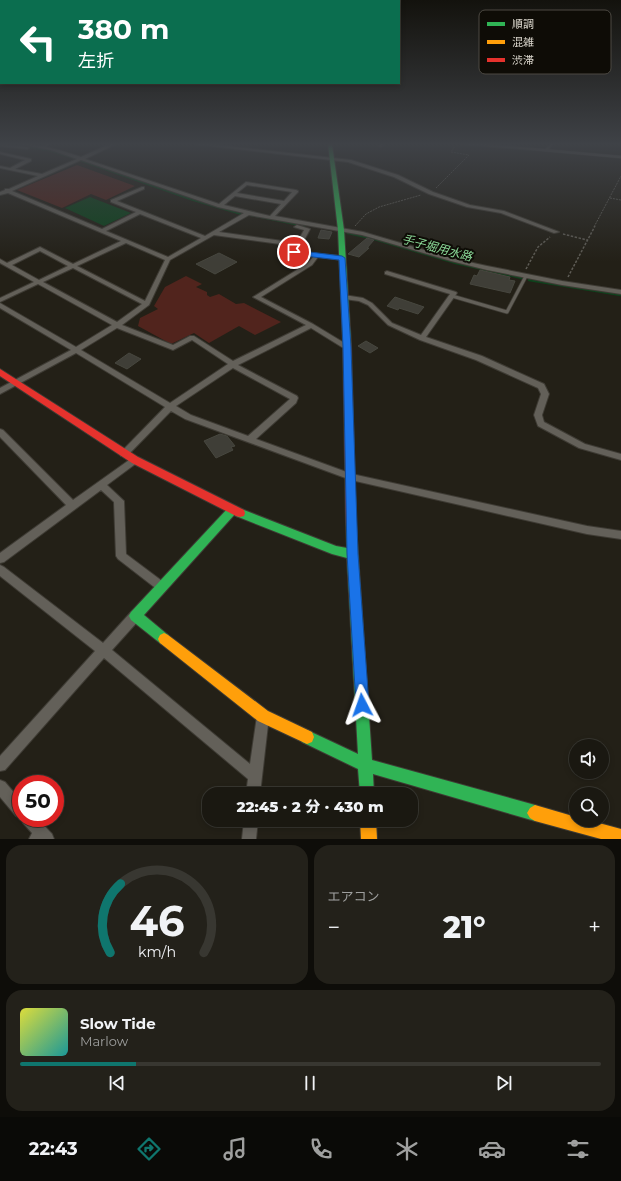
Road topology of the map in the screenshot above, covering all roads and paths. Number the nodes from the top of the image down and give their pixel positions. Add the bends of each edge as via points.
1 (27, 183) edge
2 (138, 183) edge
3 (153, 183) edge
4 (246, 183) edge
5 (247, 183) edge
6 (336, 183) edge
7 (411, 183) edge
8 (617, 183) edge
9 (0, 188) edge
10 (142, 188) dead end
11 (8, 191) junction
12 (0, 194) edge
13 (233, 194) junction
14 (610, 198) junction
15 (621, 200) edge
16 (285, 203) junction
17 (220, 206) junction
18 (140, 212) junction
19 (245, 215) junction
20 (272, 217) junction
21 (341, 230) junction
22 (102, 231) junction
23 (556, 232) junction
24 (213, 233) junction
25 (206, 238) junction
26 (588, 240) junction
27 (126, 241) junction
28 (298, 245) junction
29 (316, 256) junction
30 (342, 258) junction
31 (168, 259) junction
32 (3, 263) edge
33 (74, 266) junction
34 (387, 273) dead end
35 (524, 276) junction
36 (37, 283) junction
37 (566, 284) junction
38 (621, 292) edge
39 (452, 296) junction
40 (344, 297) junction
41 (0, 300) edge
42 (147, 304) junction
43 (0, 305) edge
44 (117, 325) junction
45 (311, 325) junction
46 (422, 338) junction
47 (347, 347) junction
48 (76, 350) junction
49 (233, 364) junction
50 (0, 372) edge
51 (15, 383) junction
52 (0, 391) edge
53 (171, 406) junction
54 (0, 432) edge
55 (250, 439) junction
56 (124, 454) junction
57 (621, 457) edge
58 (135, 460) junction
59 (351, 477) junction
60 (102, 485) junction
61 (73, 506) junction
62 (233, 510) junction
63 (621, 535) edge
64 (352, 554) junction
65 (0, 559) edge
66 (0, 570) edge
67 (162, 587) junction
68 (136, 616) junction
69 (104, 651) junction
70 (263, 716) junction
71 (0, 765) edge
72 (366, 765) junction
73 (254, 775) junction
74 (253, 787) edge
75 (367, 787) edge
76 (0, 788) edge
77 (12, 801) edge
78 (34, 827) edge
79 (251, 827) edge
80 (368, 827) edge
81 (41, 837) edge
82 (621, 837) edge
83 (250, 839) edge
84 (369, 839) edge

1 - 11 street
2 - 19 street via 184,200
3 - 17 street
4 - 13 street
5 - 16 street via 296,191
6 - 21 main road
7 - 23 street via 469,206 502,212
8 - 14 path
9 - 11 street
10 - 18 street via 113,202
11 - 12 street
11 - 22 street
13 - 16 street
13 - 17 street
14 - 15 path
14 - 26 path
16 - 20 street
17 - 19 street
18 - 22 street
18 - 25 street
19 - 20 street
19 - 24 street
19 - 28 street via 305,228
20 - 21 street
21 - 30 main road
21 - 35 street
22 - 27 street
23 - 26 path
23 - 35 path via 538,247
24 - 25 street
24 - 28 street
25 - 31 street
26 - 37 path
27 - 31 street
27 - 33 street
28 - 29 street via 294,252
29 - 30 street
29 - 45 street via 314,262 256,296
30 - 40 main road
31 - 42 street
32 - 33 street via 40,249
32 - 36 street
33 - 36 street
33 - 42 street
34 - 39 street via 454,293
35 - 37 street
35 - 39 lane via 507,312
36 - 41 street
36 - 44 street
37 - 38 street
39 - 46 street
40 - 46 street via 361,299 370,304 390,324
40 - 47 main road
42 - 44 street
43 - 48 street
44 - 48 street
44 - 49 street via 173,348 192,338
45 - 47 street
45 - 49 street
46 - 57 street via 479,358 541,386 545,394 538,415 541,424 582,446
47 - 59 main road
48 - 51 street
48 - 53 street
49 - 53 street
49 - 55 street via 294,398
50 - 51 main road
51 - 52 street
51 - 56 main road
53 - 55 street via 188,417
53 - 56 street
54 - 61 street
55 - 59 street
56 - 58 main road
58 - 60 street
58 - 62 main road
59 - 63 street via 587,530
59 - 64 main road
60 - 61 street
60 - 67 street via 119,501 121,556
61 - 65 street
62 - 64 main road via 336,551
62 - 67 main road
64 - 72 main road
66 - 69 street
67 - 68 main road
68 - 69 street
68 - 70 main road
69 - 71 street
69 - 73 street
70 - 72 main road
70 - 73 street
72 - 75 main road
72 - 82 main road
73 - 74 street
76 - 77 street
78 - 81 street
79 - 83 street
80 - 84 main road

